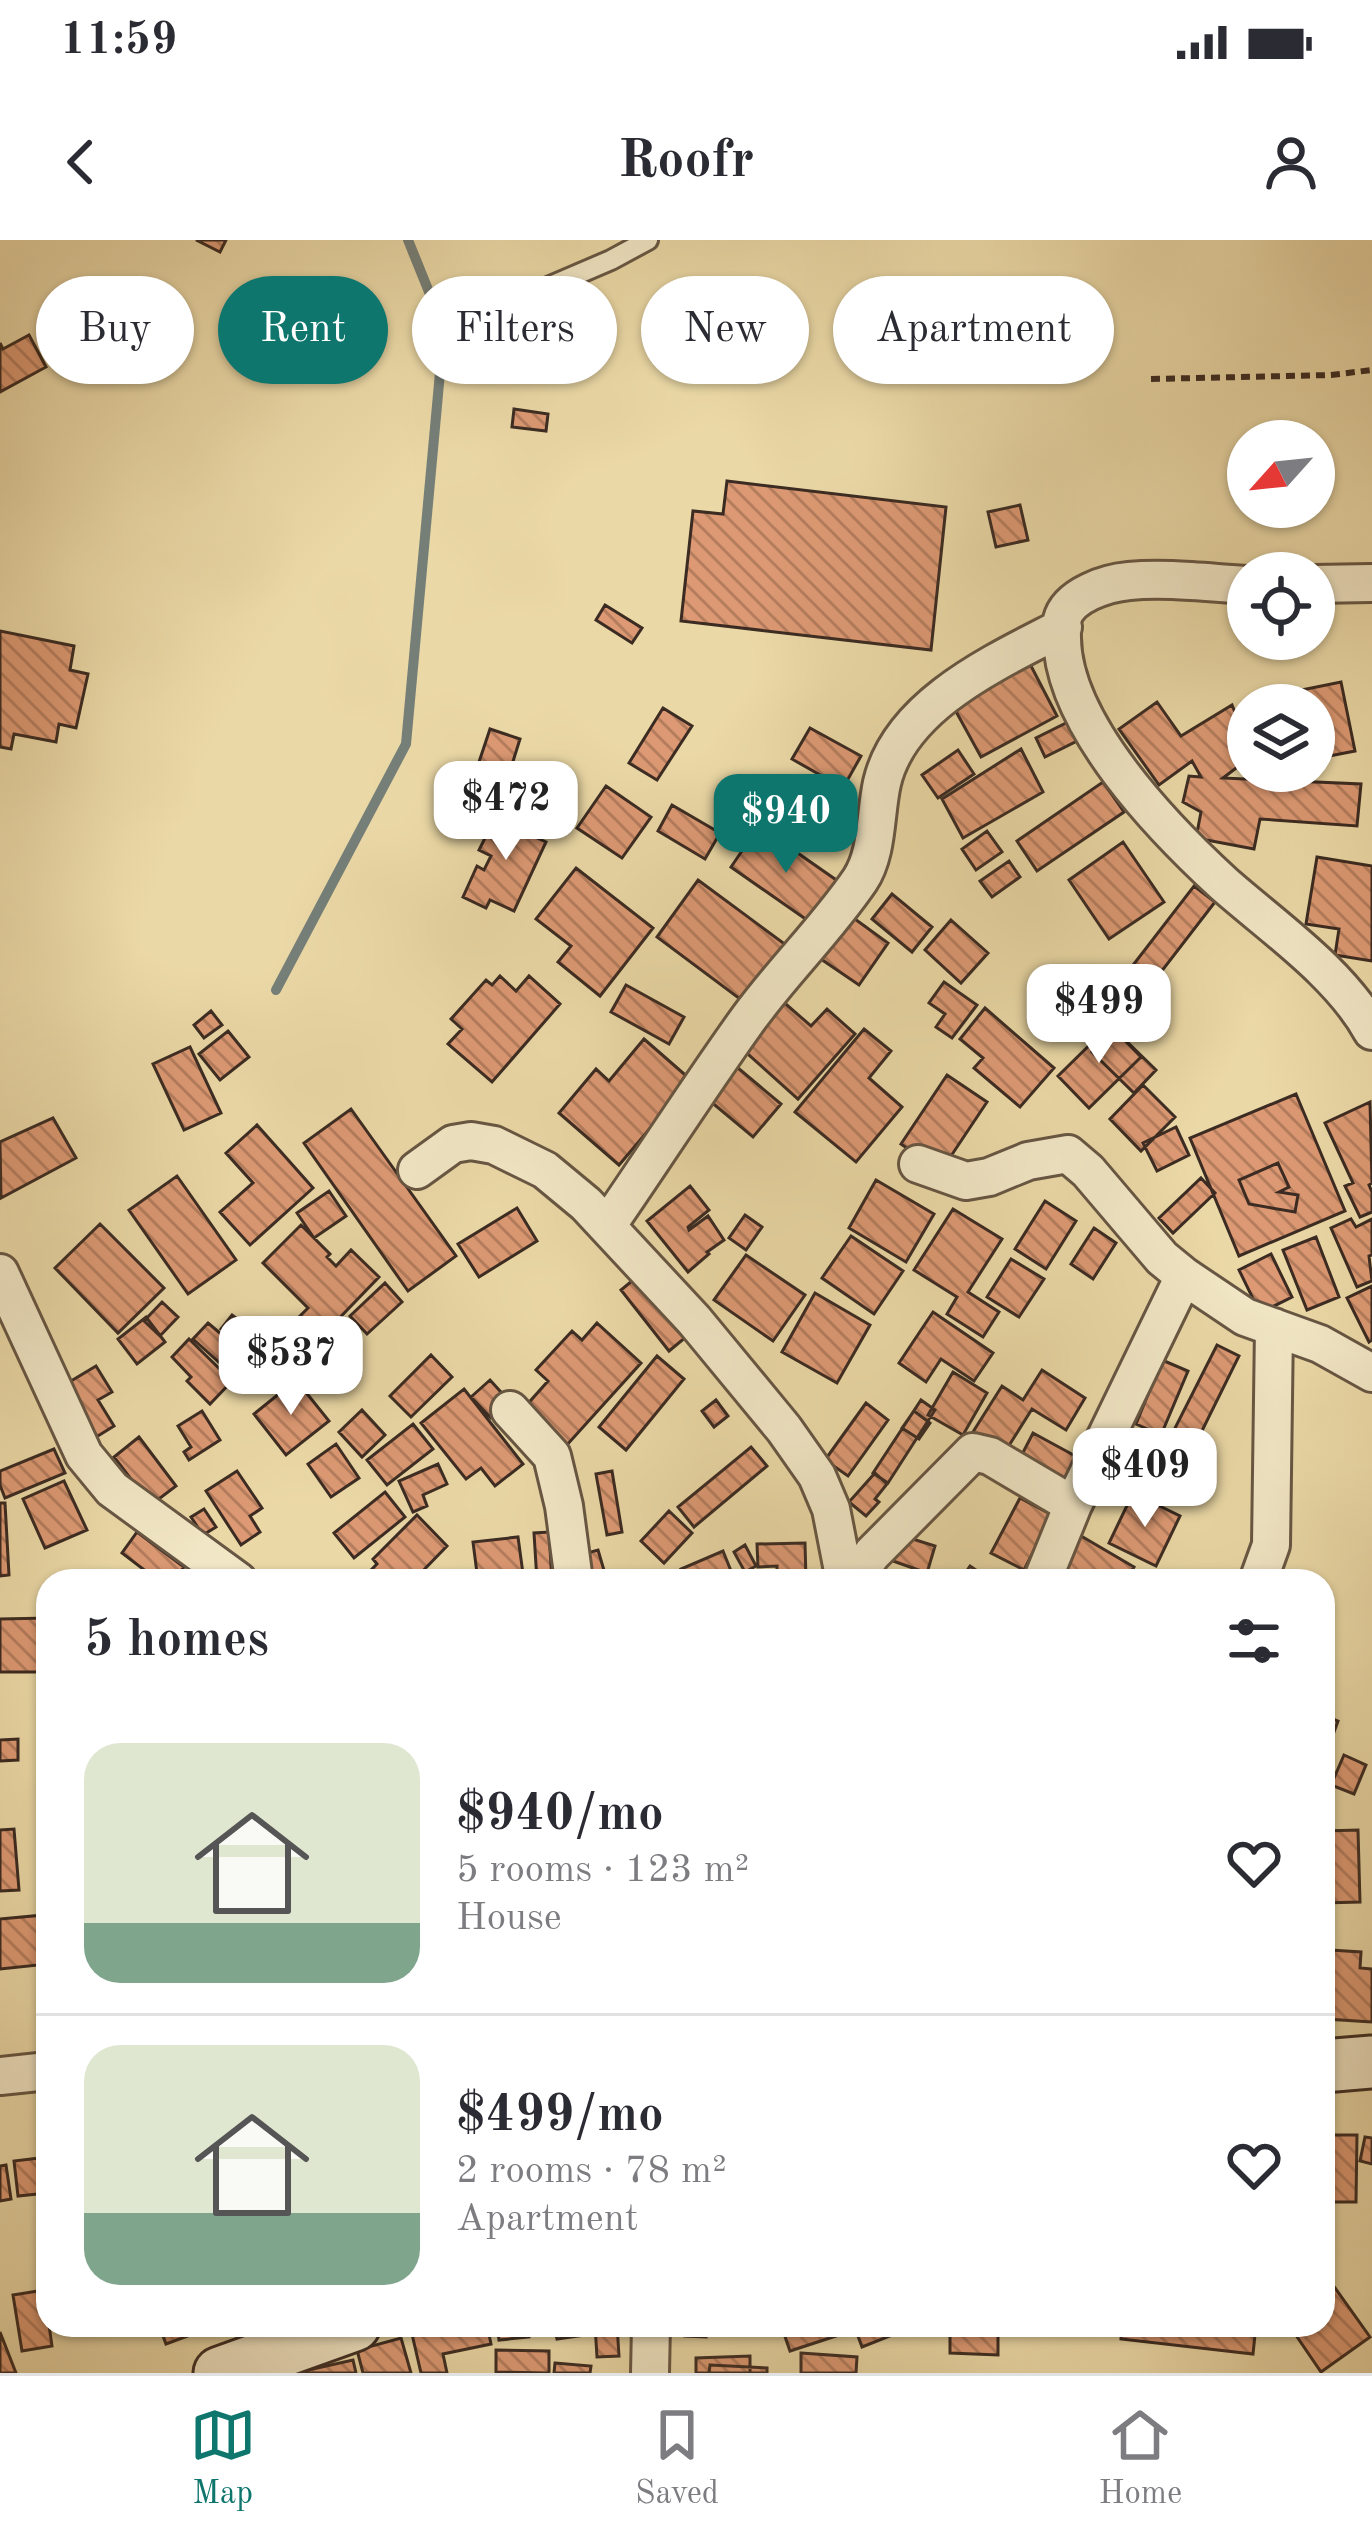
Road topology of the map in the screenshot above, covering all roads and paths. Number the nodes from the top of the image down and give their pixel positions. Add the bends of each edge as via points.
1 (648, 240) edge
2 (574, 276) edge
3 (1372, 370) edge
4 (1151, 379) dead end
5 (1372, 583) edge
6 (1227, 584) edge
7 (1335, 584) edge
8 (1063, 626) junction
9 (1372, 1031) edge
10 (918, 1164) dead end
11 (417, 1170) dead end
12 (607, 1226) junction
13 (0, 1273) edge
14 (1184, 1276) junction
15 (1274, 1327) junction
16 (1372, 1373) edge
17 (510, 1410) dead end
18 (1073, 1505) junction
19 (222, 1569) edge
20 (572, 1569) edge
21 (846, 1569) edge
22 (859, 1569) edge
23 (1047, 1569) edge
24 (1262, 1569) edge
25 (1372, 2062) edge
26 (1335, 2065) edge
27 (36, 2072) edge
28 (0, 2075) edge
29 (320, 2337) edge
30 (651, 2337) edge
31 (220, 2373) edge
32 (650, 2373) edge

1 - 2 lane
3 - 4 path
5 - 7 street
6 - 8 street via 1128,580 1079,597
8 - 9 street via 1075,697 1114,764
8 - 12 street via 954,687 917,721 882,779 864,873 747,1020
10 - 14 street via 966,1180 1068,1154
11 - 12 street via 452,1144 494,1145 544,1170
12 - 21 street via 818,1476
13 - 19 street via 84,1455 112,1489
14 - 15 street via 1244,1317
14 - 18 street
15 - 16 street
15 - 24 street via 1270,1545
17 - 20 street via 552,1456
18 - 22 street via 974,1451
18 - 23 street
25 - 26 main road
27 - 28 street
29 - 31 main road
30 - 32 street

